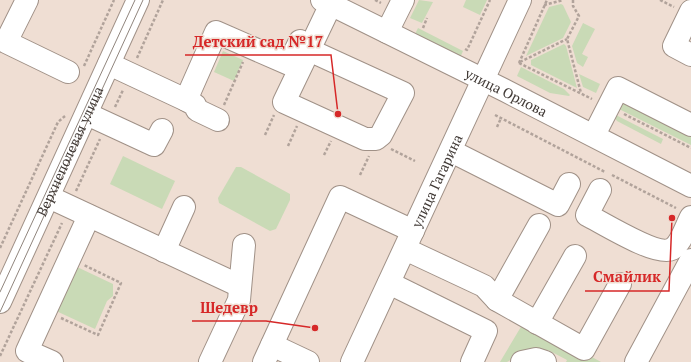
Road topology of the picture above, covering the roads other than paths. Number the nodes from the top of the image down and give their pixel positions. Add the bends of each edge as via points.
1 (27, 0) edge
2 (138, 0) edge
3 (520, 0) edge
4 (332, 3) edge
5 (691, 11) edge
6 (395, 16) edge
7 (309, 50) junction
8 (691, 55) edge
9 (109, 64) junction
10 (75, 70) road end
11 (484, 80) junction
12 (186, 100) junction
13 (77, 112) junction
14 (218, 120) road end
15 (691, 125) edge
16 (162, 130) dead end
17 (594, 136) junction
18 (451, 151) junction
19 (569, 184) dead end
20 (691, 186) edge
21 (600, 190) dead end
22 (49, 197) junction
23 (184, 207) dead end
24 (684, 213) edge
25 (89, 216) junction
26 (539, 225) dead end
27 (409, 240) junction
28 (244, 245) dead end
29 (164, 251) junction
30 (575, 256) dead end
31 (691, 260) edge
32 (389, 284) junction
33 (620, 284) dead end
34 (240, 286) junction
35 (497, 300) junction
36 (0, 302) edge
37 (537, 323) junction
38 (268, 353) edge
39 (52, 362) edge
40 (210, 362) edge
41 (308, 362) edge
42 (352, 362) edge
43 (472, 362) edge
44 (522, 362) edge
45 (545, 362) edge
46 (636, 362) edge

1 - 10 street via 6,42
2 - 9 street, Верхнеполевая улица
3 - 11 street, улица Гагарина
4 - 6 street, улица Орлова
4 - 7 street
4 - 12 street via 289,64 216,32
5 - 8 street via 674,46
6 - 11 street, улица Орлова
7 - 7 street via 284,102 365,139 376,139 381,135 403,94
9 - 12 street
9 - 13 street, Верхнеполевая улица
11 - 17 street, улица Орлова
11 - 18 street, улица Гагарина
12 - 14 street via 195,104 197,110
13 - 16 street via 154,145
13 - 22 street, Верхнеполевая улица
15 - 17 street via 618,88
17 - 20 street, улица Орлова
18 - 19 street via 558,205
18 - 27 street, улица Гагарина
21 - 24 street via 587,215 659,250 671,250 676,246
22 - 25 street
22 - 36 street, Верхнеполевая улица
23 - 29 street
25 - 29 street
25 - 39 street via 27,350
26 - 35 street
27 - 32 street, улица Гагарина
27 - 35 street via 484,286
27 - 38 street via 340,197
28 - 34 street
29 - 34 street
30 - 37 street
31 - 46 street
32 - 42 street, улица Гагарина
32 - 43 street via 486,331
33 - 37 street via 584,349
34 - 40 street via 239,300
35 - 37 street
38 - 41 street
44 - 45 street via 536,359

